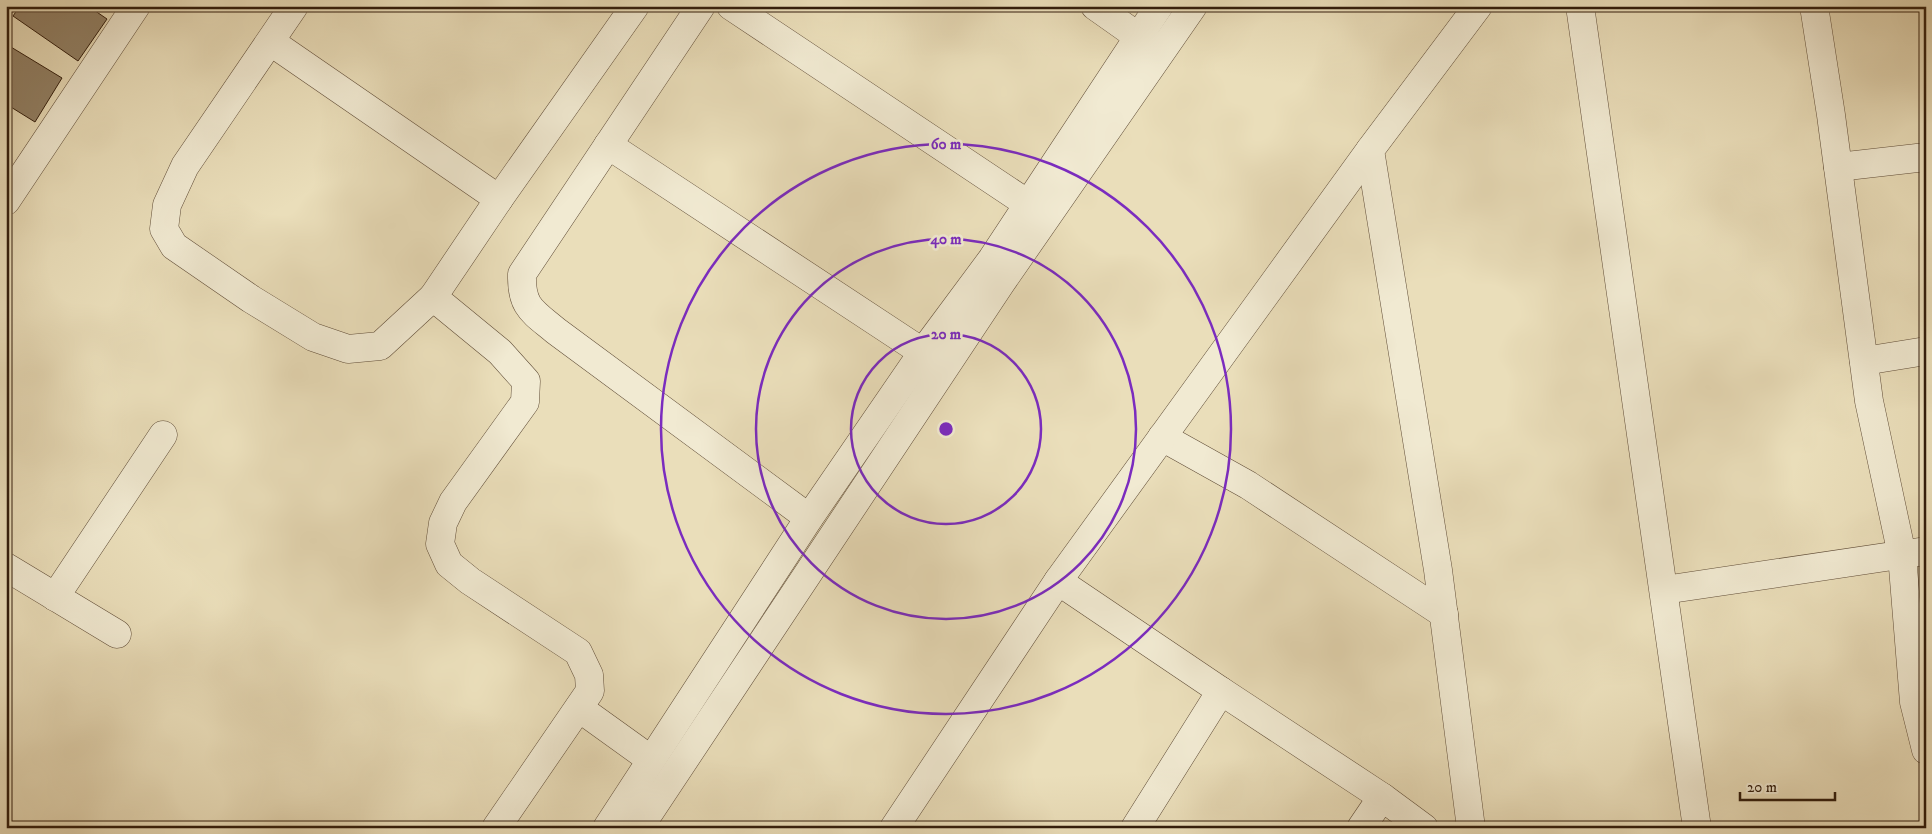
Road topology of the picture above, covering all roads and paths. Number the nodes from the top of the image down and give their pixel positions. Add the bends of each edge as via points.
1 (136, 6) edge
2 (294, 6) edge
3 (635, 6) edge
4 (701, 6) edge
5 (731, 6) edge
6 (1095, 6) edge
7 (1159, 6) edge
8 (1193, 6) edge
9 (1478, 6) edge
10 (1580, 6) edge
11 (1814, 6) edge
12 (1139, 36) junction
13 (271, 42) junction
14 (1161, 53) junction
15 (608, 145) junction
16 (1370, 150) junction
17 (1926, 157) edge
18 (1838, 167) junction
19 (499, 199) junction
20 (6, 202) edge
21 (1028, 204) junction
22 (432, 297) junction
23 (1926, 351) edge
24 (934, 360) junction
25 (1864, 361) junction
26 (163, 435) dead end
27 (1162, 437) junction
28 (809, 518) junction
29 (1914, 553) edge
30 (6, 567) edge
31 (1058, 581) junction
32 (1664, 590) junction
33 (55, 597) junction
34 (1444, 614) junction
35 (117, 634) dead end
36 (1221, 691) junction
37 (579, 708) junction
38 (657, 749) junction
39 (1926, 750) edge
40 (687, 756) junction
41 (1382, 797) junction
42 (496, 828) edge
43 (606, 828) edge
44 (639, 828) edge
45 (894, 828) edge
46 (1135, 828) edge
47 (1361, 828) edge
48 (1424, 828) edge
49 (1471, 828) edge
50 (1697, 828) edge

1 - 20 street
2 - 13 street
3 - 19 street
4 - 15 street
5 - 21 street
6 - 12 street
7 - 12 street
8 - 14 street
9 - 16 street
10 - 32 street
11 - 18 street
12 - 14 street
12 - 21 street
13 - 19 street
13 - 22 street via 185,166 167,206 164,229 174,246 313,337 348,349 380,346
14 - 24 street via 1001,283
15 - 24 street
15 - 28 street via 522,274 522,292 532,310 556,331
16 - 27 street
16 - 34 street
17 - 18 street
18 - 25 street
19 - 22 street
21 - 24 street
22 - 37 street via 500,352 526,382 525,402 454,502 443,523 440,544 449,564 470,581 578,652 590,683 590,691
23 - 25 street
24 - 28 street
24 - 40 street
25 - 29 street via 1869,401
26 - 33 street
27 - 31 street
27 - 34 street via 1248,484
28 - 38 street
29 - 32 street
29 - 39 street via 1914,702
30 - 33 street
31 - 36 street
31 - 45 street
32 - 50 street
33 - 35 street
34 - 49 street
36 - 41 street
36 - 46 street
37 - 38 street
37 - 42 street
38 - 40 street
38 - 43 street
40 - 44 street
41 - 47 street
41 - 48 street

